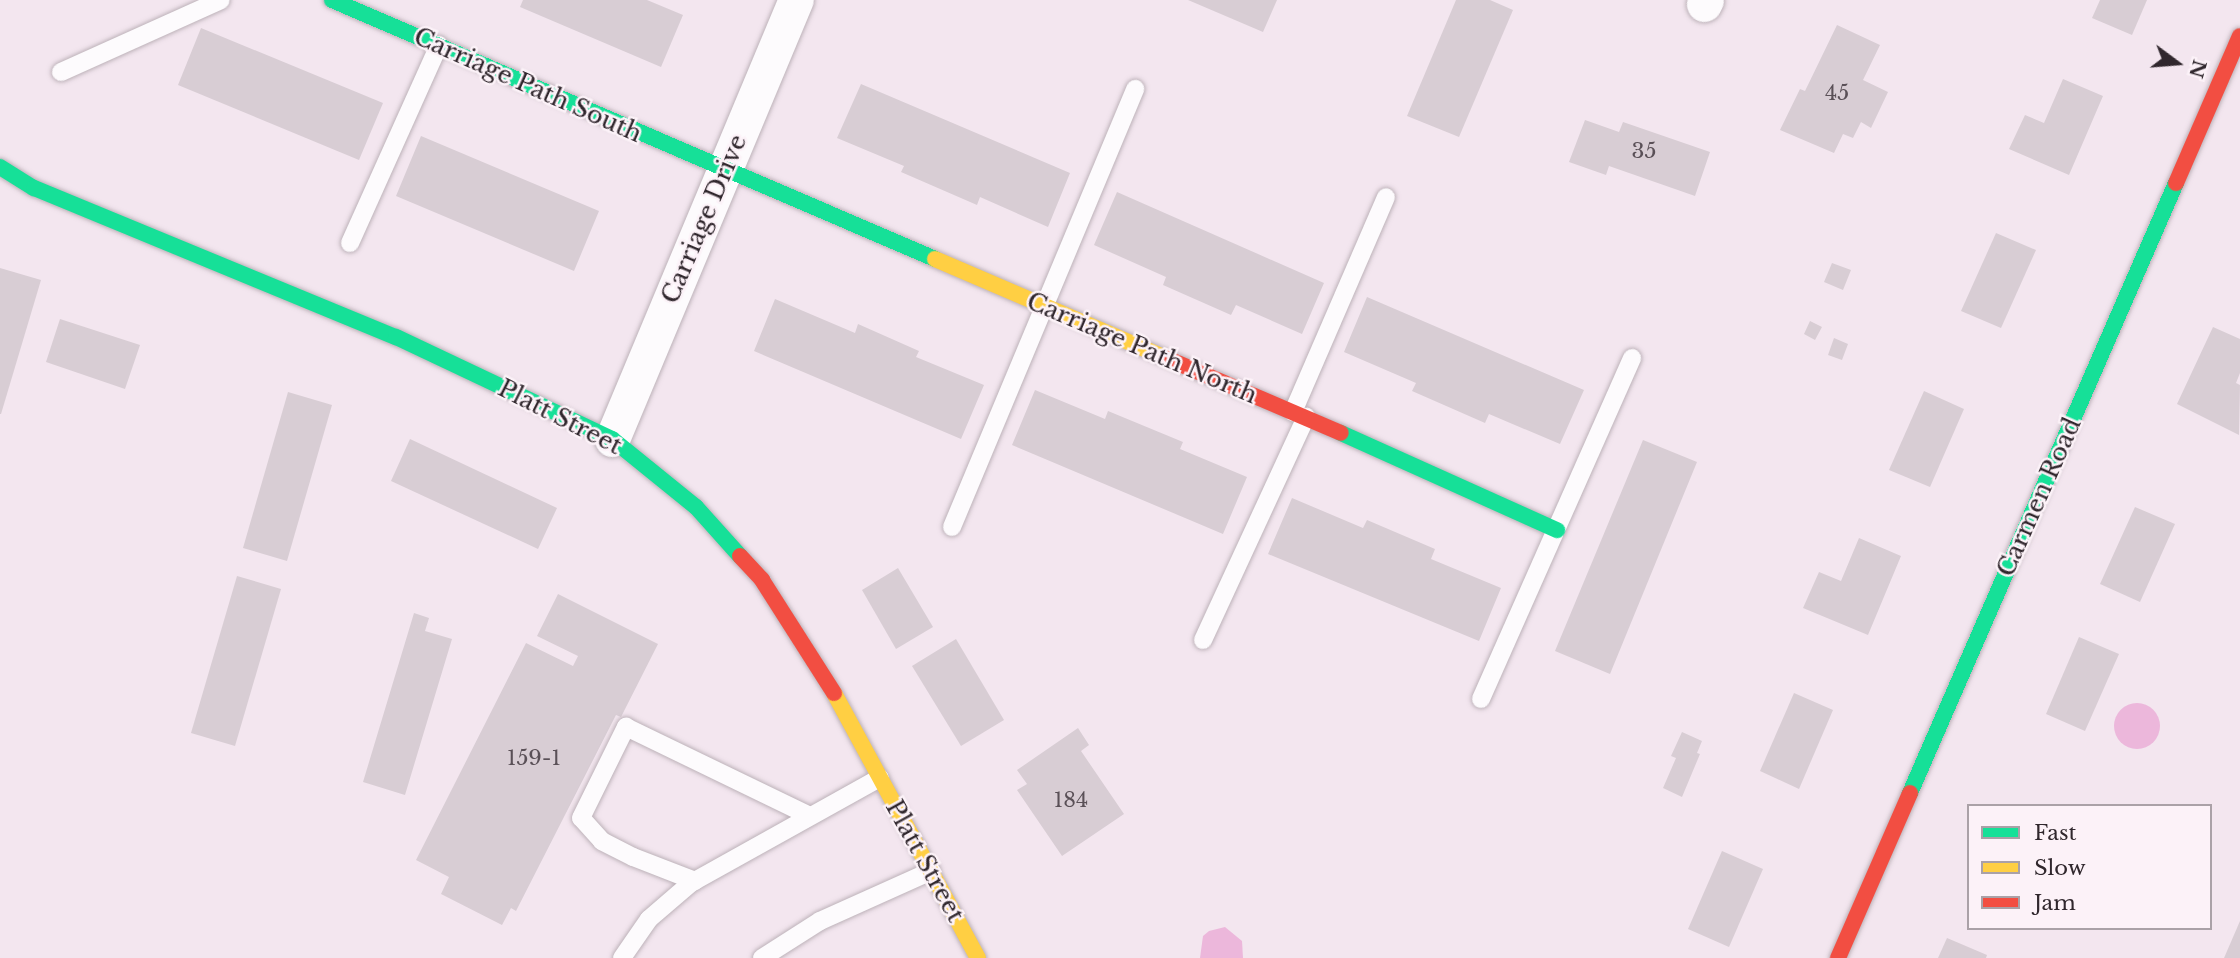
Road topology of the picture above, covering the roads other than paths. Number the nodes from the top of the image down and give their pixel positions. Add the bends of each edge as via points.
1 (221, 0) edge
2 (332, 0) edge
3 (796, 0) edge
4 (2240, 36) edge
5 (439, 46) junction
6 (61, 72) dead end
7 (1135, 89) dead end
8 (0, 167) edge
9 (724, 170) junction
10 (1386, 197) dead end
11 (350, 243) dead end
12 (1043, 306) junction
13 (1632, 358) dead end
14 (1299, 414) junction
15 (612, 439) junction
16 (952, 527) dead end
17 (1557, 530) junction
18 (1203, 640) dead end
19 (1481, 699) dead end
20 (880, 778) junction
21 (810, 816) junction
22 (930, 871) junction
23 (695, 881) junction
24 (622, 958) edge
25 (762, 958) edge
26 (978, 958) edge
27 (1838, 958) edge

1 - 6 lane
2 - 5 street, Carriage Path South
3 - 9 street, Carriage Drive
4 - 27 street, Carmen Road
5 - 9 street, Carriage Path South
5 - 11 lane
7 - 12 lane
8 - 15 street, Platt Street via 34,188 396,337
9 - 12 street, Carriage Path North
9 - 15 street, Carriage Drive
10 - 14 lane
12 - 14 street, Carriage Path North
12 - 16 lane
13 - 17 lane
14 - 17 street, Carriage Path North
14 - 18 lane
15 - 20 street, Platt Street via 696,507 762,580 825,676
17 - 19 lane
20 - 21 lane
20 - 22 street, Platt Street
21 - 23 lane
21 - 23 lane via 626,727 581,818 602,842
22 - 25 lane via 820,921
22 - 26 street, Platt Street
23 - 24 lane via 649,919

